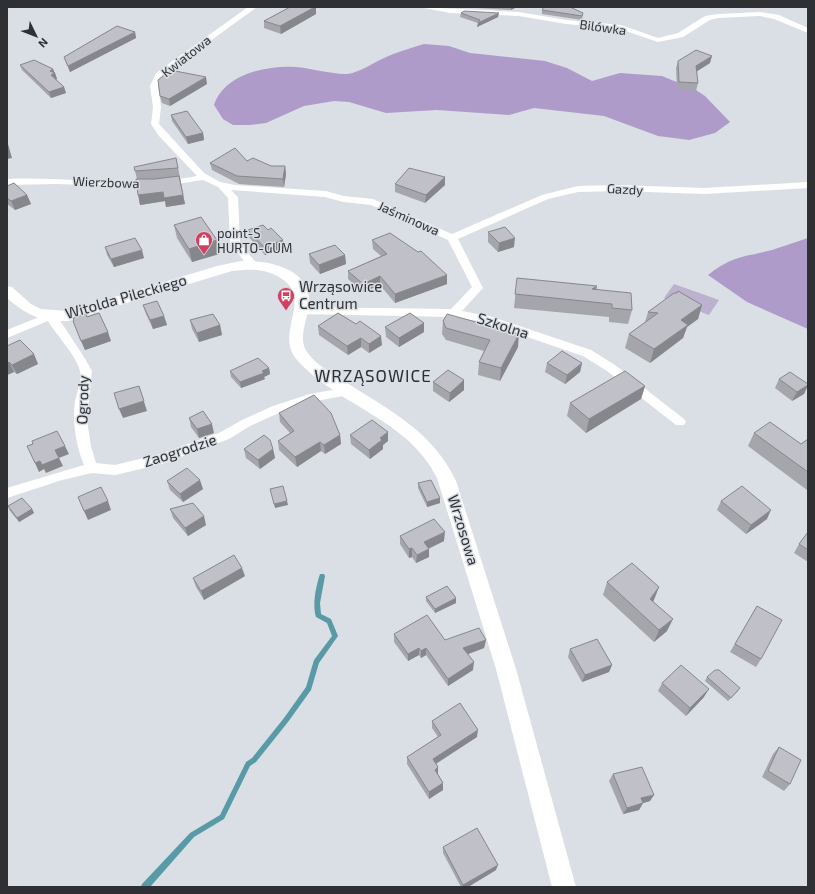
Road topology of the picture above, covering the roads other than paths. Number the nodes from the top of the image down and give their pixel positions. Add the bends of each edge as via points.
1 (253, 7) edge
2 (423, 7) edge
3 (808, 31) edge
4 (204, 177) junction
5 (7, 182) edge
6 (221, 185) junction
7 (808, 185) edge
8 (452, 238) junction
9 (252, 264) junction
10 (7, 290) edge
11 (301, 311) junction
12 (454, 313) junction
13 (51, 316) junction
14 (7, 334) edge
15 (348, 391) junction
16 (680, 422) dead end
17 (92, 468) junction
18 (7, 493) edge
19 (564, 887) edge

1 - 4 street, Kwiatowa via 159,76 154,86 157,107 155,124
2 - 3 street, Bilówka via 450,11 519,14 621,27 658,40 680,35 708,18 760,14 776,17
4 - 5 street, Wierzbowa via 189,182 136,184 66,180
4 - 6 street, Jaśminowa
6 - 8 street, Jaśminowa via 242,189 326,194 343,199 373,202
6 - 9 street via 233,198 235,244
7 - 8 street, Gazdy via 666,191 578,189 545,197
8 - 12 street, Jaśminowa via 478,288
9 - 11 street, Wrzosowa via 273,268 295,282 302,294
9 - 13 street, Witolda Pileckiego via 222,269 81,313
10 - 13 street, Witolda Pileckiego via 26,307
11 - 12 street, Szkolna
11 - 15 street, Wrzosowa via 296,338 300,354
12 - 16 street, Szkolna via 485,319 587,353 611,368
13 - 14 street
13 - 17 street, Ogrody via 86,372 81,406 82,430 85,455
15 - 17 street, Zaogrodzie via 310,398 276,409 224,436 162,460 115,470
15 - 19 street, Wrzosowa via 417,439 432,454 447,481 506,669
17 - 18 street, Zaogrodzie

